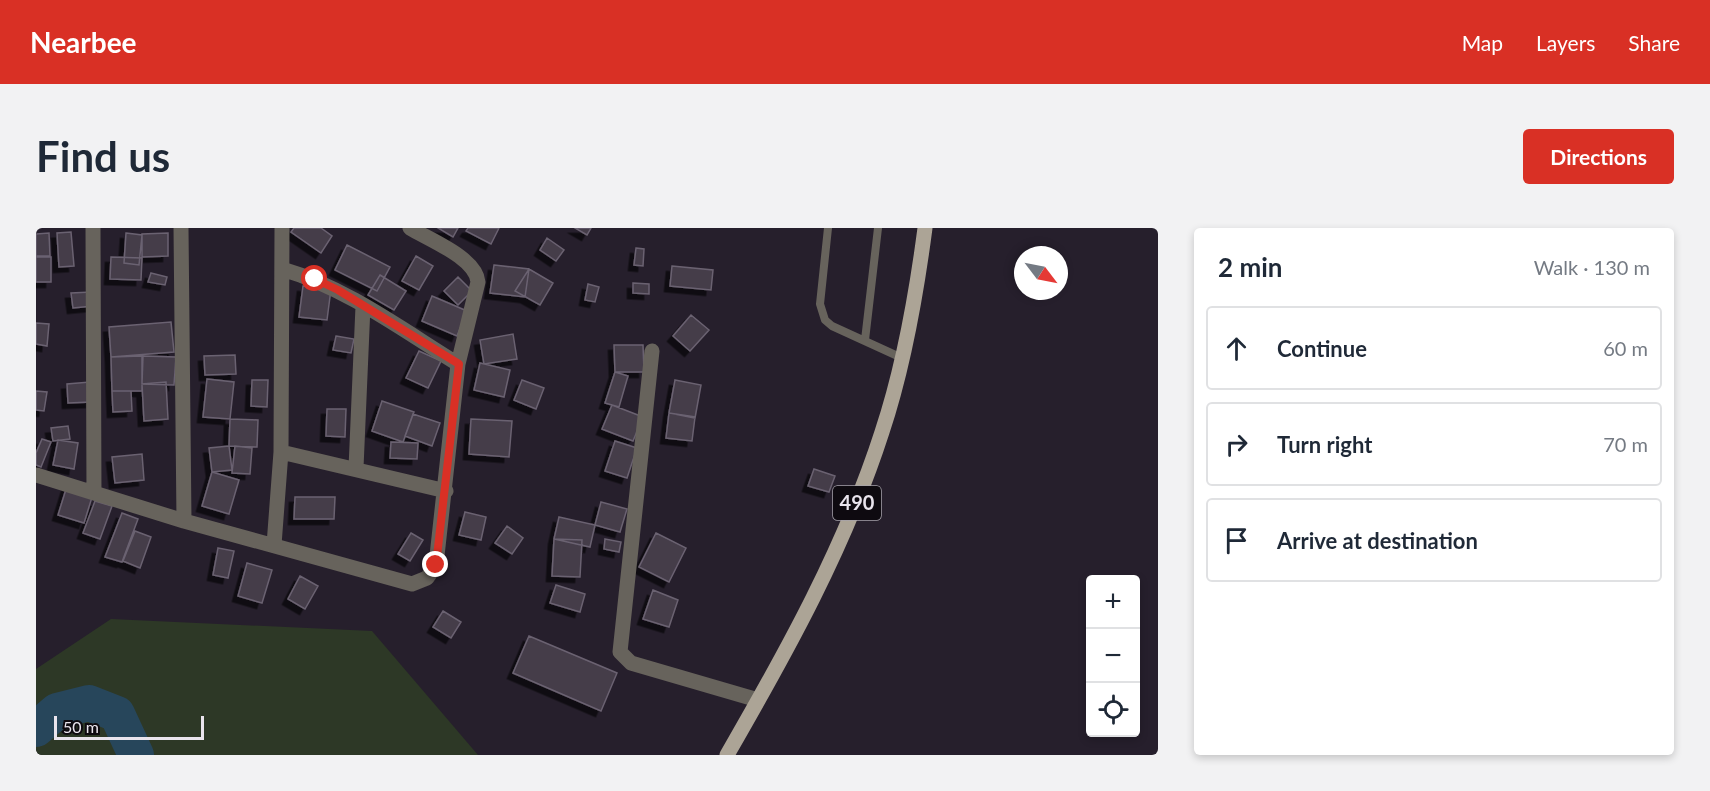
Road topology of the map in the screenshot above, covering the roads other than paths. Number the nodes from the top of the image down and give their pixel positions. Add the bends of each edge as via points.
1 (93, 228) edge
2 (181, 228) edge
3 (282, 228) edge
4 (410, 228) edge
5 (828, 228) edge
6 (878, 228) edge
7 (925, 228) edge
8 (282, 269) junction
9 (363, 306) junction
10 (865, 340) junction
11 (652, 351) dead end
12 (902, 358) junction
13 (459, 364) junction
14 (281, 452) junction
15 (357, 468) junction
16 (36, 475) edge
17 (446, 491) junction
18 (94, 493) junction
19 (184, 521) junction
20 (274, 545) junction
21 (758, 700) junction
22 (727, 755) edge

1 - 18 street
2 - 19 street
3 - 8 street
4 - 13 street via 467,261 477,273
5 - 10 lane via 821,312 832,326
6 - 10 lane
7 - 12 main road, 490
8 - 9 street via 326,284
8 - 14 street
9 - 13 street
9 - 15 street
10 - 12 lane
11 - 21 street via 620,652 631,663
12 - 21 main road, 490 via 883,430 838,546
13 - 17 street
14 - 15 street
14 - 20 street
15 - 17 street
16 - 18 street
17 - 20 street via 436,565 421,582 412,584
18 - 19 street
19 - 20 street
21 - 22 main road, 490

